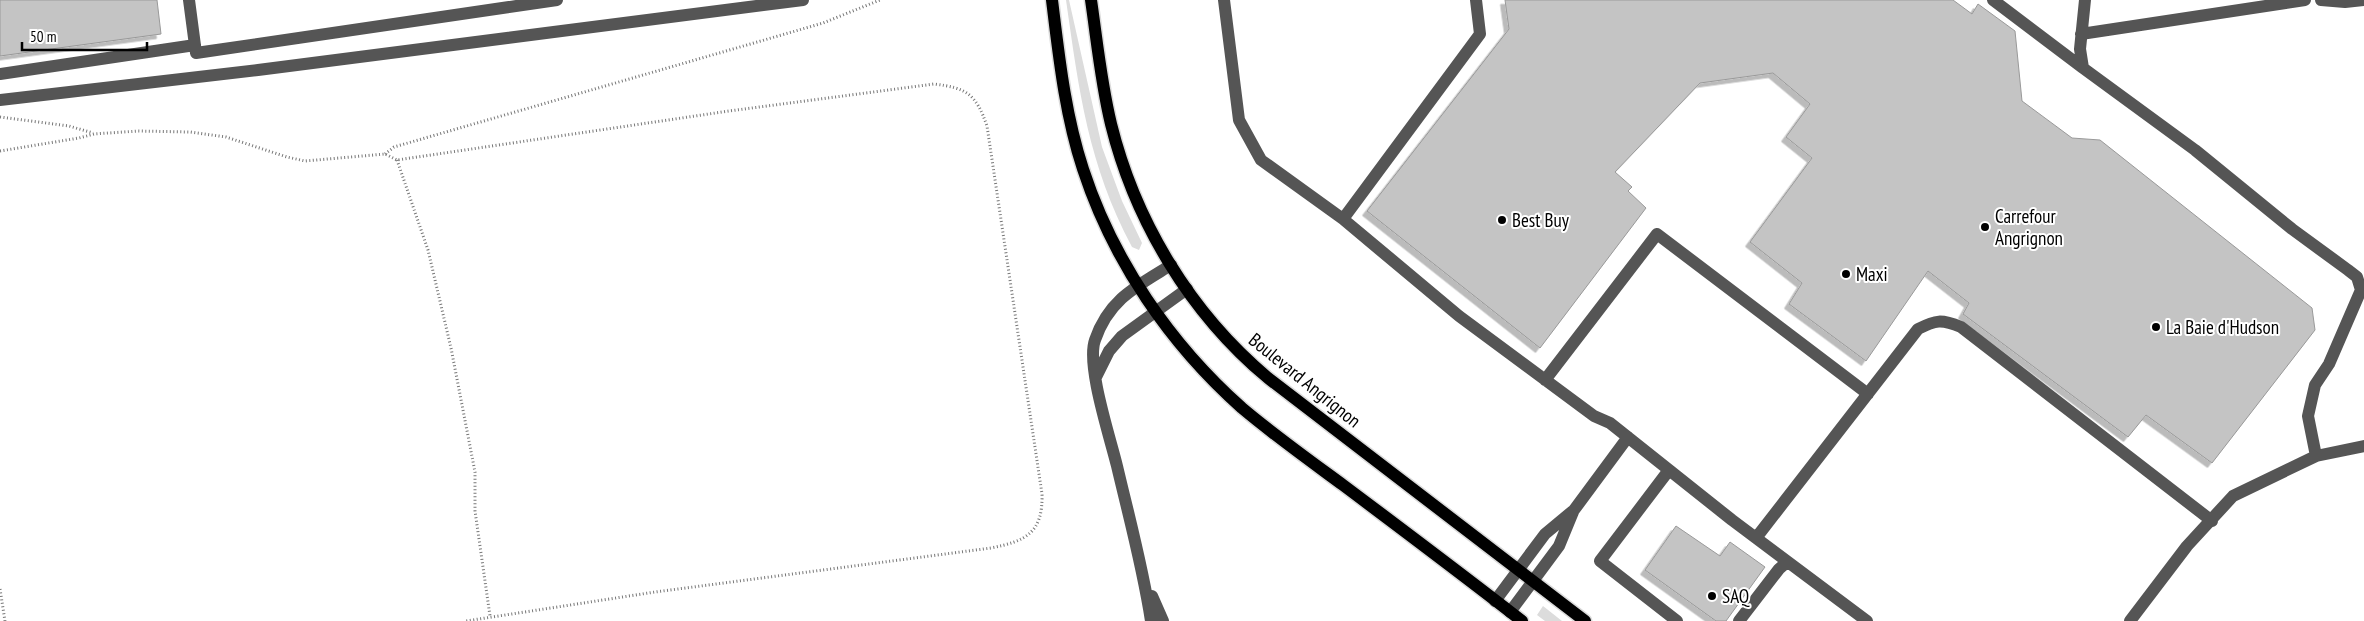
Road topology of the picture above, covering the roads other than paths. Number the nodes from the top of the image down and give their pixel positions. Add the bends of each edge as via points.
1 (189, 0) edge
2 (557, 0) edge
3 (803, 0) edge
4 (1052, 0) edge
5 (1091, 0) edge
6 (1224, 0) edge
7 (1476, 0) edge
8 (1993, 0) edge
9 (2085, 0) edge
10 (2305, 0) edge
11 (2321, 0) edge
12 (2364, 0) edge
13 (483, 5) edge
14 (2081, 34) junction
15 (195, 45) junction
16 (2083, 68) junction
17 (0, 74) edge
18 (0, 100) edge
19 (1343, 220) junction
20 (1171, 265) junction
21 (1137, 286) junction
22 (1187, 289) junction
23 (1155, 312) junction
24 (1096, 377) junction
25 (1545, 380) junction
26 (1868, 394) junction
27 (1628, 438) junction
28 (2363, 447) edge
29 (2316, 456) junction
30 (1669, 470) junction
31 (1574, 510) junction
32 (2212, 521) junction
33 (1756, 538) junction
34 (1788, 562) junction
35 (1518, 570) junction
36 (1145, 580) junction
37 (1533, 582) junction
38 (1495, 601) junction
39 (1510, 612) junction
40 (1151, 621) edge
41 (1163, 621) edge
42 (1522, 621) edge
43 (1585, 621) edge
44 (1677, 621) edge
45 (1739, 621) edge
46 (1867, 621) edge
47 (2130, 621) edge

1 - 15 lane
2 - 13 lane
3 - 18 lane
4 - 21 main road via 1066,98 1083,169 1107,228
5 - 20 main road, Boulevard Angrignon via 1106,102 1117,145 1138,202
6 - 19 lane via 1240,120 1261,160
7 - 19 lane via 1480,34
8 - 16 lane
9 - 14 lane
10 - 14 lane
11 - 12 lane
13 - 15 lane via 196,53
14 - 16 lane
15 - 17 lane
16 - 29 lane via 2195,150 2356,277 2361,290 2316,385 2308,416
19 - 25 lane via 1459,316
20 - 21 lane
20 - 22 main road, Boulevard Angrignon
21 - 23 main road
21 - 24 lane via 1112,306 1095,339 1092,355
22 - 23 lane
22 - 35 main road, Boulevard Angrignon via 1220,332 1258,370
23 - 24 lane via 1114,345
23 - 38 main road via 1198,364 1243,408
24 - 36 lane
25 - 26 lane via 1657,234
25 - 27 lane
26 - 32 lane via 1918,329 1945,320 1961,327
26 - 33 lane
27 - 30 lane
27 - 31 lane
28 - 29 lane
29 - 32 lane via 2233,496
30 - 33 lane
30 - 44 lane via 1600,561
31 - 35 lane via 1545,534
31 - 37 lane via 1559,546
32 - 47 lane via 2187,546
33 - 34 lane
34 - 45 lane
34 - 46 lane
35 - 37 main road, Boulevard Angrignon
35 - 38 lane
36 - 40 lane
36 - 41 lane
37 - 39 lane
37 - 43 main road, Boulevard Angrignon
38 - 39 main road
39 - 42 main road

